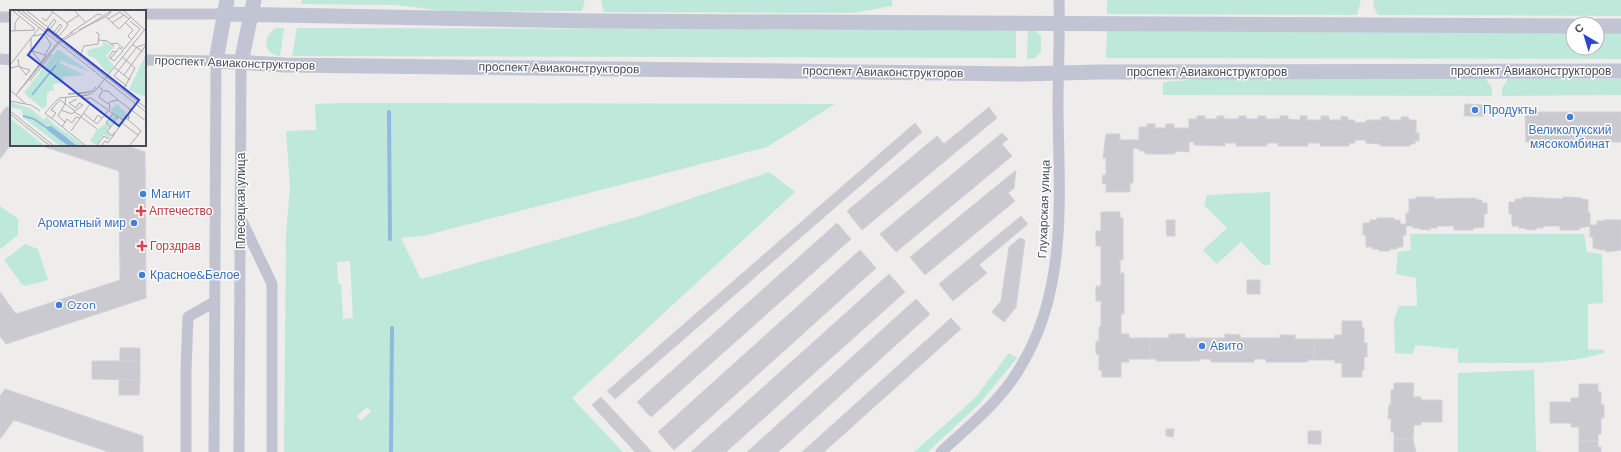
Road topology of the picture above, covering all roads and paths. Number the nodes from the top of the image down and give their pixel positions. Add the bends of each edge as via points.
1 (1059, 0) edge
2 (225, 7) edge
3 (253, 7) edge
4 (146, 14) edge
5 (1060, 24) junction
6 (1565, 26) edge
7 (1605, 26) edge
8 (1621, 26) edge
9 (146, 60) edge
10 (216, 61) junction
11 (241, 63) junction
12 (1621, 71) edge
13 (1058, 72) junction
14 (240, 219) junction
15 (214, 302) junction
16 (186, 452) edge
17 (214, 452) edge
18 (239, 452) edge
19 (272, 452) edge
20 (940, 452) edge

1 - 5 street, Глухарская улица
2 - 3 street
2 - 4 street
2 - 10 street
3 - 5 street via 583,21
3 - 11 street, Плесецкая улица
5 - 6 street
5 - 13 street, Глухарская улица
7 - 8 street
9 - 10 street, проспект Авиаконструкторов
10 - 11 street, проспект Авиаконструкторов
10 - 15 street
11 - 13 street, проспект Авиаконструкторов
11 - 14 street, Плесецкая улица
12 - 13 street, проспект Авиаконструкторов
13 - 20 street, Глухарская улица via 1059,236 1052,284 1040,323 1030,350 1008,387 988,409
14 - 18 street, Плесецкая улица
14 - 19 street via 272,284
15 - 16 street via 188,317
15 - 17 street

